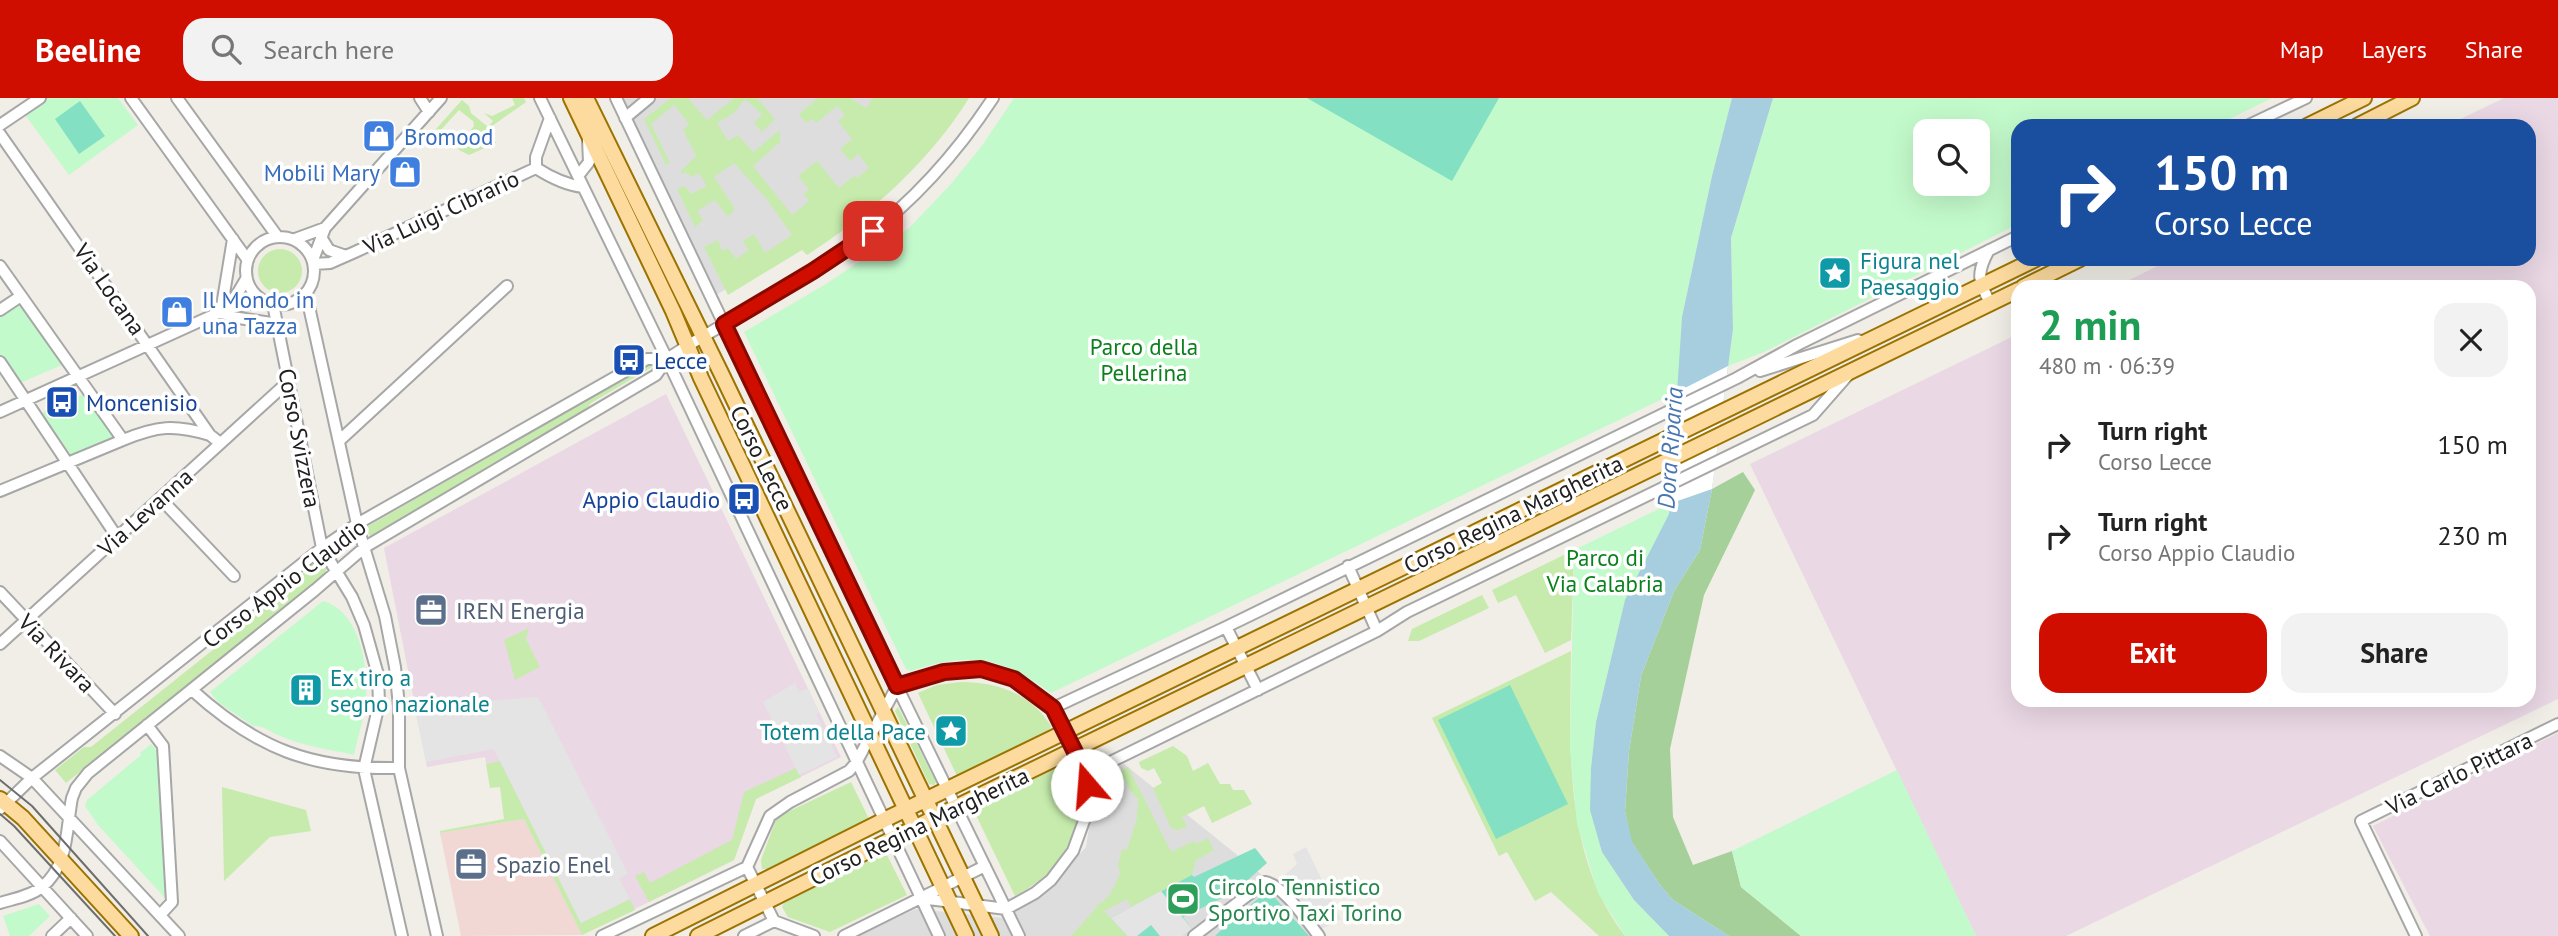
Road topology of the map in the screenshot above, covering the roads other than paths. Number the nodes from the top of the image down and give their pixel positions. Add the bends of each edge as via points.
1 (40, 98) edge
2 (131, 98) edge
3 (177, 98) edge
4 (420, 98) edge
5 (440, 98) edge
6 (540, 98) edge
7 (571, 98) edge
8 (586, 98) edge
9 (616, 98) edge
10 (649, 98) edge
11 (992, 98) edge
12 (2306, 98) edge
13 (2364, 98) edge
14 (2412, 98) edge
15 (429, 111) junction
16 (550, 118) junction
17 (625, 118) junction
18 (2262, 119) edge
19 (2321, 119) edge
20 (2371, 119) edge
21 (0, 125) edge
22 (588, 133) junction
23 (0, 134) edge
24 (536, 168) junction
25 (581, 182) junction
26 (323, 233) junction
27 (277, 236) junction
28 (233, 239) junction
29 (295, 239) junction
30 (2011, 239) edge
31 (1989, 250) junction
32 (346, 256) junction
33 (247, 259) junction
34 (313, 262) junction
35 (0, 266) edge
36 (2021, 266) edge
37 (2066, 266) edge
38 (246, 279) junction
39 (2037, 280) edge
40 (507, 286) dead end
41 (1980, 286) junction
42 (306, 293) junction
43 (2011, 294) edge
44 (21, 296) junction
45 (268, 303) junction
46 (1991, 304) junction
47 (0, 310) edge
48 (225, 310) junction
49 (278, 324) junction
50 (724, 324) junction
51 (1894, 329) junction
52 (702, 337) junction
53 (148, 344) junction
54 (687, 346) junction
55 (667, 359) junction
56 (0, 362) edge
57 (1851, 372) junction
58 (77, 377) junction
59 (1737, 378) junction
60 (289, 381) junction
61 (27, 400) junction
62 (0, 412) edge
63 (210, 435) junction
64 (122, 440) junction
65 (340, 440) junction
66 (220, 443) junction
67 (69, 462) junction
68 (2, 487) edge
69 (161, 499) junction
70 (357, 524) junction
71 (117, 537) junction
72 (365, 547) junction
73 (322, 548) junction
74 (1348, 566) junction
75 (337, 572) junction
76 (234, 576) dead end
77 (1358, 589) junction
78 (0, 592) edge
79 (1367, 609) junction
80 (25, 620) junction
81 (1226, 627) junction
82 (1377, 631) junction
83 (0, 644) edge
84 (1237, 648) junction
85 (1247, 667) junction
86 (897, 686) junction
87 (192, 690) junction
88 (1258, 690) junction
89 (1053, 708) junction
90 (883, 710) junction
91 (115, 714) junction
92 (2558, 724) edge
93 (147, 725) junction
94 (1065, 732) junction
95 (871, 734) junction
96 (1075, 750) junction
97 (0, 756) edge
98 (856, 763) junction
99 (400, 768) junction
100 (364, 769) junction
101 (1086, 774) junction
102 (32, 778) junction
103 (948, 789) junction
104 (926, 800) junction
105 (2, 803) edge
106 (956, 807) junction
107 (907, 809) junction
108 (68, 816) junction
109 (935, 818) junction
110 (884, 820) junction
111 (915, 828) junction
112 (893, 838) junction
113 (0, 841) edge
114 (62, 861) junction
115 (985, 866) junction
116 (747, 867) junction
117 (963, 877) junction
118 (755, 885) junction
119 (42, 887) junction
120 (946, 894) junction
121 (921, 898) junction
122 (764, 903) junction
123 (0, 904) edge
124 (977, 905) junction
125 (1006, 909) junction
126 (160, 915) junction
127 (71, 918) junction
128 (774, 922) junction
129 (52, 936) edge
130 (87, 936) edge
131 (131, 936) edge
132 (179, 936) edge
133 (402, 936) edge
134 (437, 936) edge
135 (602, 936) edge
136 (653, 936) edge
137 (698, 936) edge
138 (744, 936) edge
139 (814, 936) edge
140 (844, 936) edge
141 (939, 936) edge
142 (966, 936) edge
143 (991, 936) edge
144 (1019, 936) edge
145 (1194, 936) edge
146 (1319, 936) edge
147 (2416, 936) edge

1 - 21 street
2 - 28 street
3 - 27 street
4 - 15 street
5 - 15 street
6 - 16 street, Corso Lecce
7 - 22 main road, Corso Lecce
8 - 52 main road, Corso Lecce
9 - 17 street, Corso Lecce
10 - 17 street
11 - 50 street, Corso Appio Claudio via 956,150 885,221
12 - 18 street
13 - 19 main road
14 - 20 main road
15 - 26 street
16 - 24 street, Via Luigi Cibrario
16 - 25 street, Corso Lecce
17 - 50 street, Corso Lecce
22 - 25 street via 589,162
22 - 54 main road, Corso Lecce
23 - 53 street, Via Locana
24 - 25 street, Via Luigi Cibrario via 565,183
24 - 32 street, Via Luigi Cibrario
25 - 55 street, Corso Lecce
26 - 29 street
26 - 32 street, Via Luigi Cibrario via 329,250
26 - 34 street
27 - 29 street
27 - 33 street via 259,243
28 - 33 street
28 - 48 street
29 - 34 street via 309,251
30 - 31 street, Corso Regina Margherita
31 - 41 street via 1980,266
31 - 59 street, Corso Regina Margherita
32 - 34 street, Via Luigi Cibrario via 323,265
33 - 38 street
34 - 42 street via 313,279
35 - 44 street
36 - 41 main road, Corso Regina Margherita
37 - 39 main road
38 - 45 street
38 - 48 street
40 - 65 street, Corso Svizzera
41 - 46 street
41 - 51 main road, Corso Regina Margherita
42 - 45 street via 291,303
42 - 65 street, Corso Svizzera
43 - 46 main road, Corso Regina Margherita
44 - 47 street
44 - 58 street
45 - 48 street
45 - 49 street, Corso Svizzera
46 - 57 main road, Corso Regina Margherita
48 - 49 street via 232,317
48 - 53 street
49 - 60 street, Corso Svizzera
50 - 52 street, Corso Appio Claudio
50 - 86 street, Corso Lecce
51 - 59 street, Corso Regina Margherita
51 - 77 main road, Corso Regina Margherita
52 - 54 street, Corso Appio Claudio
52 - 90 main road, Corso Lecce
53 - 58 street
53 - 63 street, Via Locana
54 - 55 street, Corso Appio Claudio
54 - 95 main road, Corso Lecce
55 - 70 street, Corso Appio Claudio via 648,359
55 - 72 street, Corso Appio Claudio via 656,375
55 - 98 street, Corso Lecce
56 - 61 street
57 - 79 main road, Corso Regina Margherita
57 - 82 street, Corso Regina Margherita via 1814,415 1407,612
58 - 61 street
58 - 64 street
59 - 74 street, Corso Regina Margherita
60 - 66 street, Via Levanna
60 - 73 street, Corso Svizzera
61 - 62 street
61 - 67 street
63 - 64 street via 166,427
63 - 66 street, Via Locana
64 - 67 street
65 - 70 street, Corso Svizzera
66 - 69 street, Via Levanna
67 - 68 street
67 - 71 street
69 - 71 street, Via Levanna
69 - 76 street
70 - 72 street, Corso Svizzera
70 - 73 street, Corso Appio Claudio
71 - 80 street, Via Levanna
72 - 75 street, Corso Appio Claudio
72 - 99 street, Corso Svizzera via 395,667
73 - 75 street, Corso Svizzera
73 - 91 street, Corso Appio Claudio
74 - 77 street
74 - 81 street, Corso Regina Margherita
75 - 87 street, Corso Appio Claudio
75 - 100 street, Corso Svizzera via 364,625 378,675 379,704
77 - 79 street
77 - 84 main road, Corso Regina Margherita
78 - 80 street, Via Rivara
79 - 82 street
79 - 85 main road, Corso Regina Margherita
80 - 83 street, Via Levanna
80 - 91 street, Via Rivara
81 - 84 street
81 - 89 street, Corso Regina Margherita
82 - 88 street, Corso Regina Margherita
84 - 85 street
84 - 94 main road, Corso Regina Margherita
85 - 88 street
85 - 96 main road, Corso Regina Margherita
86 - 89 street via 944,672 981,669 1014,679
86 - 90 street
86 - 103 street, Corso Lecce
87 - 93 street, Corso Appio Claudio
87 - 100 street via 235,725 275,749
88 - 101 street, Corso Regina Margherita
89 - 94 street
90 - 95 street
90 - 104 main road, Corso Lecce
91 - 102 street, Corso Appio Claudio
92 - 147 street, Via Carlo Pittara via 2361,821
93 - 108 street, Corso Appio Claudio via 81,780
93 - 126 street via 163,746 172,902
94 - 96 street
94 - 103 main road, Corso Regina Margherita
95 - 98 street
95 - 107 main road, Corso Lecce
96 - 101 street
96 - 106 main road, Corso Regina Margherita
97 - 102 street
98 - 110 street, Corso Lecce
98 - 116 street via 770,816
99 - 100 street
99 - 134 street, Corso Svizzera
100 - 133 street, Corso Svizzera
101 - 125 street via 1088,801 1073,851 1051,880
102 - 105 street, Corso Appio Claudio
102 - 108 street
103 - 104 main road, Corso Regina Margherita
103 - 106 street, Corso Lecce
104 - 107 main road, Corso Regina Margherita
104 - 109 main road, Corso Lecce
105 - 114 main road
106 - 109 main road, Corso Regina Margherita
106 - 115 street, Corso Lecce
107 - 110 main road, Corso Regina Margherita
107 - 111 main road, Corso Lecce
108 - 114 street, Corso Appio Claudio
108 - 126 street
109 - 111 main road, Corso Regina Margherita
109 - 117 main road, Corso Lecce
110 - 112 street, Corso Lecce
110 - 118 main road, Corso Regina Margherita
111 - 112 main road, Corso Regina Margherita
111 - 120 main road, Corso Lecce
112 - 121 street, Corso Lecce
112 - 122 main road, Corso Regina Margherita
113 - 119 street
114 - 119 street
114 - 131 main road
115 - 117 street
115 - 125 street, Corso Lecce
116 - 118 street
116 - 135 street
117 - 120 street
117 - 124 main road, Corso Lecce
118 - 122 street
118 - 136 main road, Corso Regina Margherita
119 - 123 street
119 - 127 street
120 - 121 street
120 - 124 street
120 - 142 main road, Corso Lecce
121 - 140 street
121 - 141 street, Corso Lecce
122 - 128 street
122 - 137 main road, Corso Regina Margherita
124 - 125 street
124 - 143 main road, Corso Lecce
125 - 144 street, Corso Lecce
126 - 132 street
127 - 129 street
127 - 130 street
128 - 138 street
128 - 139 street
145 - 146 street via 1265,882 1287,897

